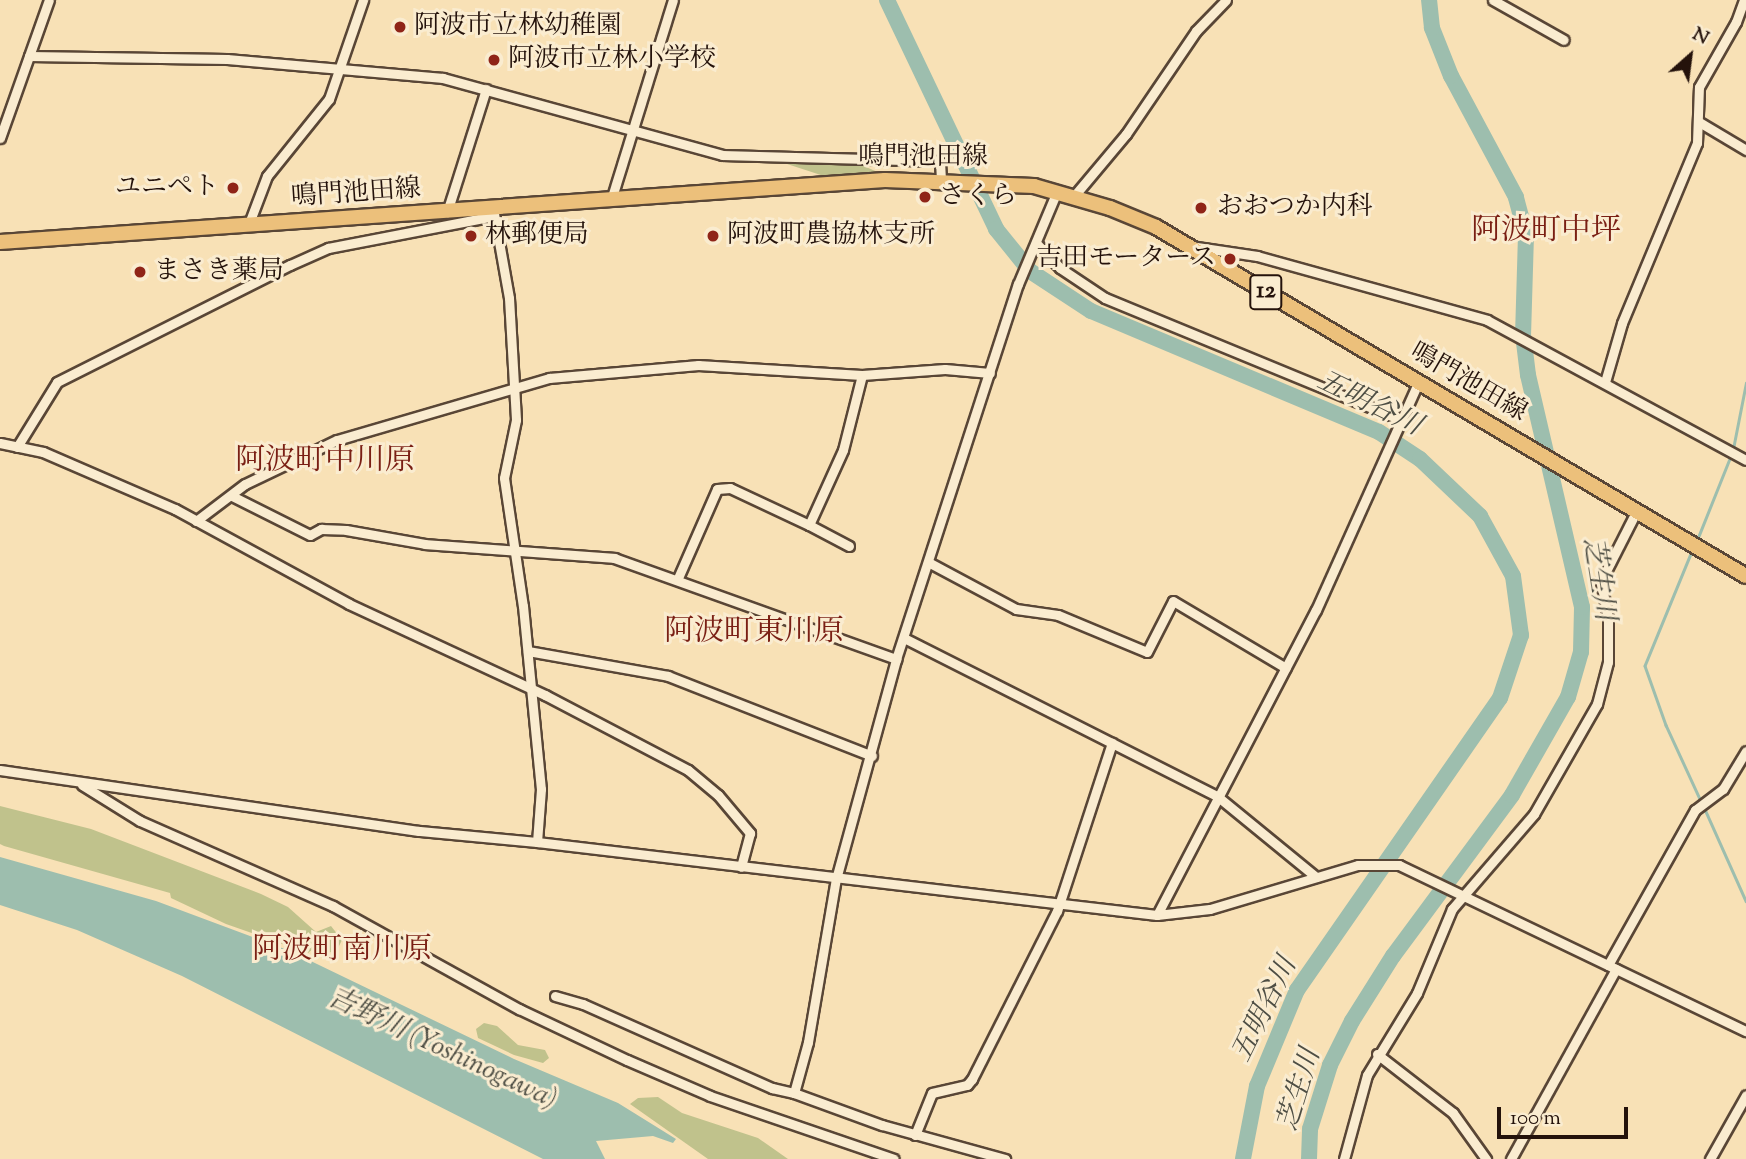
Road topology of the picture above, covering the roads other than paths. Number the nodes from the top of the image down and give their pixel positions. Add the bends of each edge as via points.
1 (49, 0) edge
2 (363, 0) edge
3 (673, 0) edge
4 (1493, 0) edge
5 (1744, 0) edge
6 (1222, 1) edge
7 (1564, 40) dead end
8 (29, 56) junction
9 (341, 67) junction
10 (485, 89) junction
11 (1699, 121) junction
12 (1, 127) edge
13 (631, 130) junction
14 (0, 138) edge
15 (1746, 149) edge
16 (947, 179) junction
17 (1057, 191) junction
18 (1074, 196) junction
19 (611, 200) junction
20 (447, 212) junction
21 (494, 212) junction
22 (247, 226) junction
23 (0, 242) edge
24 (1036, 245) junction
25 (1189, 246) junction
26 (990, 373) junction
27 (862, 375) junction
28 (1605, 382) junction
29 (1418, 383) junction
30 (514, 387) junction
31 (1400, 421) junction
32 (0, 443) edge
33 (17, 447) junction
34 (1746, 460) edge
35 (232, 496) junction
36 (1637, 510) junction
37 (197, 521) junction
38 (809, 525) junction
39 (849, 546) dead end
40 (514, 549) junction
41 (929, 562) junction
42 (1746, 576) edge
43 (678, 578) junction
44 (904, 638) junction
45 (528, 651) junction
46 (896, 659) junction
47 (1286, 668) junction
48 (529, 691) junction
49 (1112, 744) junction
50 (1746, 751) edge
51 (872, 756) junction
52 (0, 770) edge
53 (82, 785) junction
54 (1217, 796) junction
55 (537, 842) junction
56 (741, 867) junction
57 (1316, 877) junction
58 (836, 879) junction
59 (1458, 893) junction
60 (1059, 904) junction
61 (1157, 915) junction
62 (1612, 967) junction
63 (555, 996) dead end
64 (1746, 1031) edge
65 (1377, 1054) junction
66 (794, 1093) junction
67 (1746, 1095) edge
68 (915, 1135) junction
69 (894, 1159) edge
70 (1005, 1159) edge
71 (1344, 1159) edge
72 (1486, 1159) edge
73 (1511, 1159) edge
74 (1710, 1159) edge

1 - 8 street
2 - 9 street
3 - 13 street
4 - 7 street
5 - 11 street via 1699,88
6 - 18 street
8 - 9 street via 227,59
8 - 12 street
9 - 10 street via 443,78
9 - 22 street via 318,116 267,176
10 - 13 street
10 - 20 street
11 - 15 street
11 - 28 street via 1697,143 1622,323
12 - 14 street
13 - 16 street via 744,158 940,161
13 - 19 street
16 - 17 main road, 鳴門池田線 / 12
16 - 19 main road, 鳴門池田線 / 12
17 - 18 main road, 鳴門池田線 / 12
17 - 24 street
18 - 25 main road, 鳴門池田線 / 12 via 1156,227
19 - 21 main road, 鳴門池田線 / 12
20 - 21 main road, 鳴門池田線 / 12
20 - 22 main road, 鳴門池田線 / 12
21 - 30 street via 509,298
21 - 33 street via 349,243 290,265 57,382
22 - 23 main road, 鳴門池田線 / 12
24 - 26 street
24 - 31 street via 1059,268 1105,298
25 - 28 street via 1257,256 1487,320
25 - 29 main road, 鳴門池田線 / 12
26 - 27 street via 946,369
26 - 41 street
27 - 30 street via 665,366 548,378
27 - 38 street via 843,450
28 - 34 street
29 - 31 street
29 - 36 main road, 鳴門池田線 / 12
30 - 35 street via 337,440 246,484
30 - 40 street via 515,439 505,460 504,478
31 - 47 street
32 - 33 street
33 - 37 street via 74,465
35 - 37 street
35 - 40 street via 310,535 321,529 346,530 425,544
36 - 42 main road, 鳴門池田線 / 12
36 - 59 street via 1601,581 1608,618 1608,662 1597,704 1534,814
37 - 48 street via 257,557
38 - 39 street
38 - 43 street via 730,488 717,489
40 - 43 street via 614,558
40 - 45 street
41 - 44 street
41 - 47 street via 1016,609 1058,615 1147,652 1173,601
43 - 46 street
44 - 46 street
44 - 49 street
45 - 48 street
45 - 51 street via 668,676
46 - 51 street
47 - 54 street
48 - 55 street via 541,789
48 - 56 street via 646,746 708,786 750,832
49 - 54 street
49 - 60 street
50 - 62 street via 1723,789 1702,804
51 - 58 street
52 - 53 street
53 - 55 street via 419,831
53 - 69 street via 169,836 333,906 519,1009 627,1060 784,1123
54 - 57 street
54 - 61 street
55 - 56 street
56 - 58 street
57 - 59 street via 1366,865 1399,865
57 - 61 street via 1210,909
58 - 60 street
58 - 66 street via 808,1042
59 - 62 street
59 - 65 street via 1417,993
60 - 61 street
60 - 68 street via 972,1079 967,1085 932,1093
62 - 64 street
62 - 73 street
63 - 66 street via 583,1003 772,1088
65 - 71 street
65 - 72 street via 1453,1113
66 - 68 street
67 - 74 street
68 - 70 street

